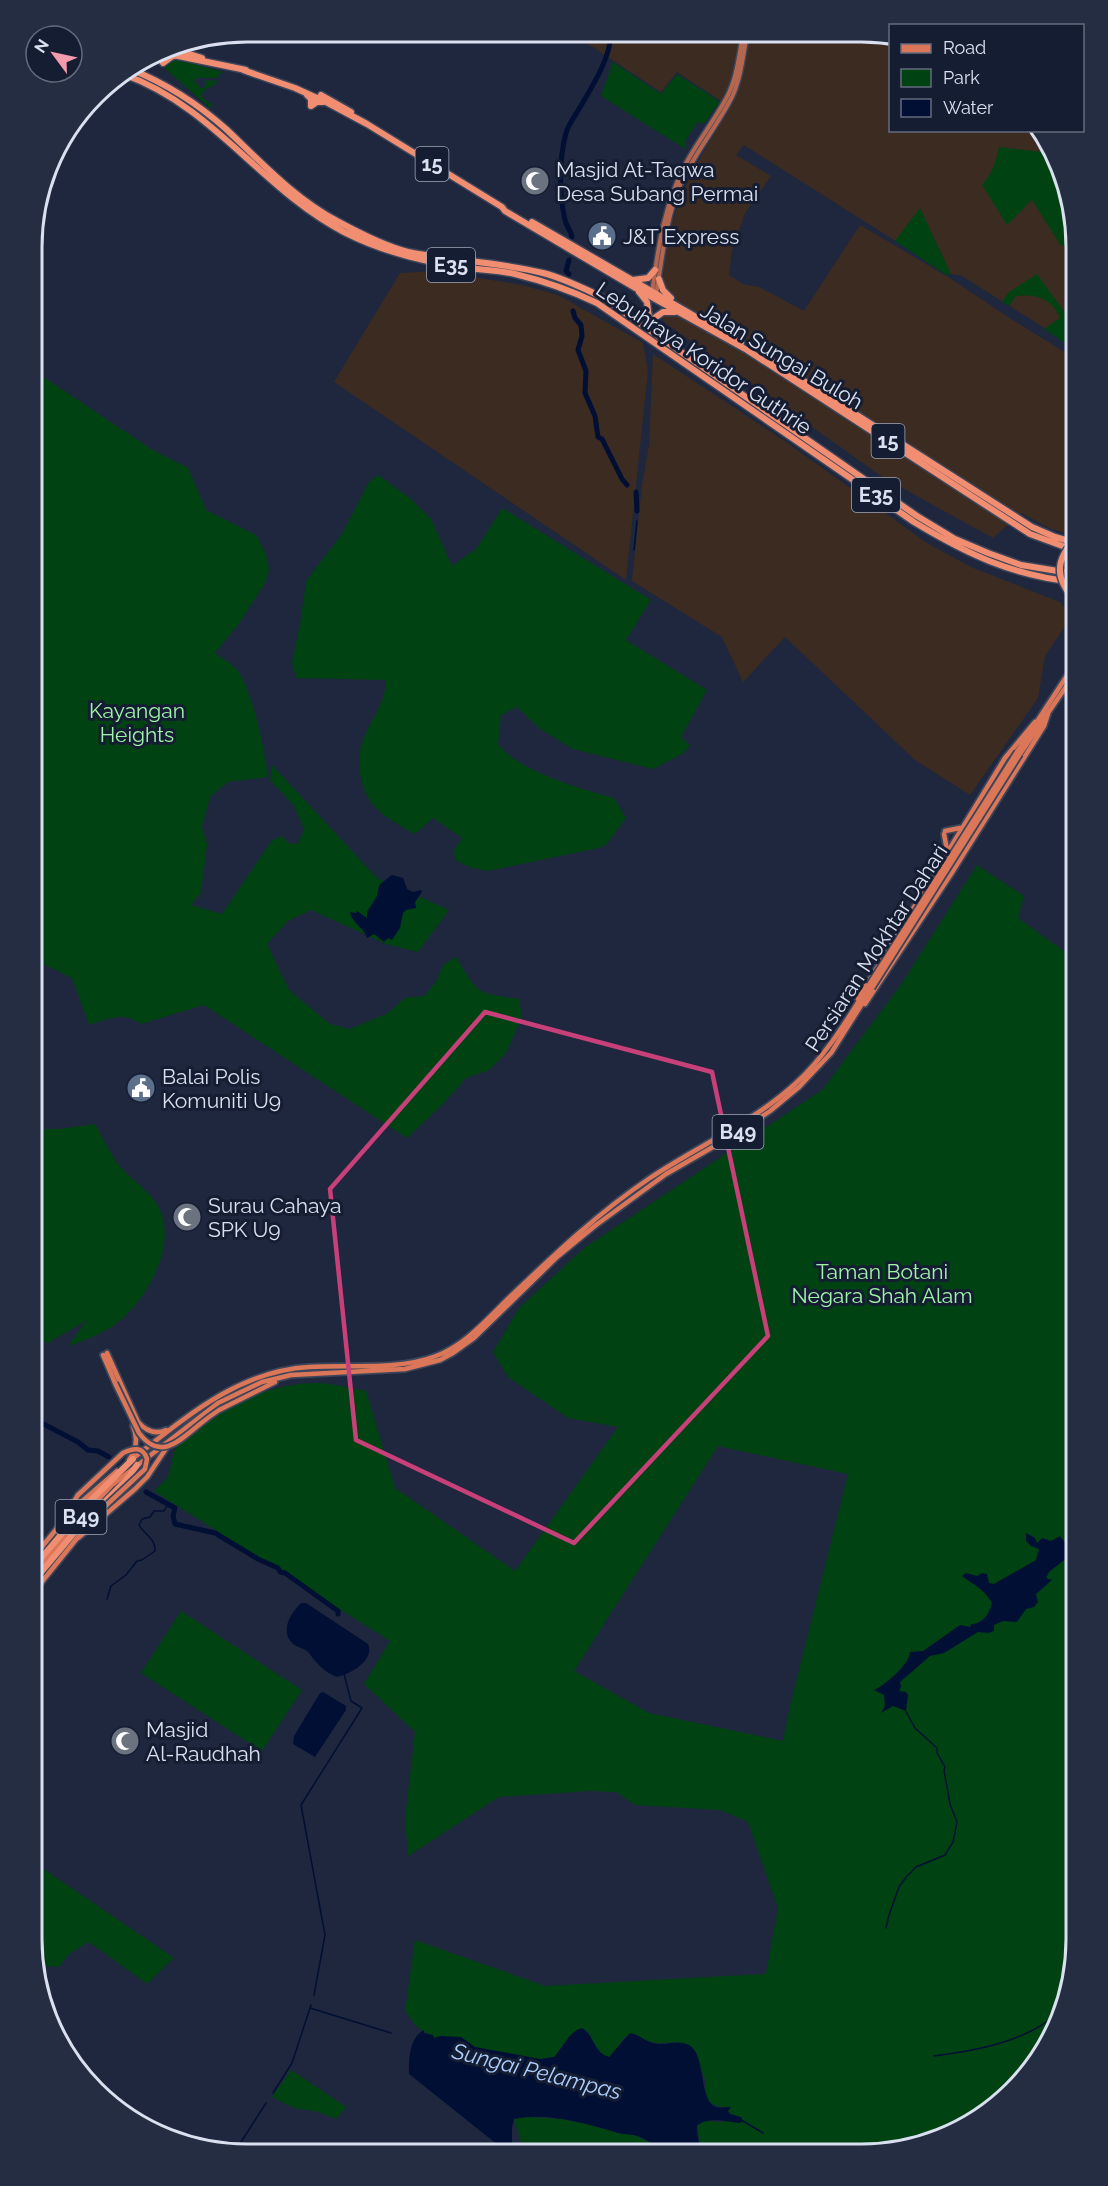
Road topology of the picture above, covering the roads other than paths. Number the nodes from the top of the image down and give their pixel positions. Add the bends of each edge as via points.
1 (744, 42) edge
2 (745, 42) edge
3 (185, 52) edge
4 (177, 55) joint
5 (161, 61) edge
6 (228, 67) junction
7 (243, 70) junction
8 (137, 74) edge
9 (135, 75) edge
10 (140, 76) junction
11 (158, 85) junction
12 (305, 92) junction
13 (328, 103) junction
14 (367, 124) junction
15 (502, 207) junction
16 (655, 270) junction
17 (659, 279) junction
18 (633, 280) junction
19 (637, 289) junction
20 (654, 295) junction
21 (675, 304) junction
22 (678, 312) junction
23 (696, 366) junction
24 (1066, 539) edge
25 (1066, 547) edge
26 (1066, 551) edge
27 (1066, 572) edge
28 (1066, 581) edge
29 (1066, 589) edge
30 (1066, 677) edge
31 (1066, 687) edge
32 (1048, 714) junction
33 (1035, 722) junction
34 (1018, 753) junction
35 (963, 826) junction
36 (946, 856) junction
37 (951, 874) junction
38 (855, 1012) junction
39 (291, 1375) junction
40 (115, 1383) junction
41 (173, 1426) junction
42 (179, 1432) junction
43 (135, 1462) junction
44 (123, 1466) junction
45 (62, 1527) junction
46 (78, 1538) junction
47 (42, 1548) edge
48 (42, 1555) edge
49 (42, 1565) edge
50 (42, 1571) edge
51 (42, 1582) edge

1 - 16 main road via 728,96 676,184 661,232
2 - 17 main road via 732,97 680,186 664,233
3 - 6 highway, Jalan Sungai Buloh / 15
4 - 5 highway
4 - 6 highway, Jalan Sungai Buloh / 15
6 - 7 highway, Jalan Sungai Buloh / 15
7 - 12 highway, Jalan Sungai Buloh / 15
7 - 14 highway, Jalan Sungai Buloh / 15 via 279,78 319,94
8 - 10 highway, Lebuhraya Koridor Guthrie / E35
9 - 10 highway, Lebuhraya Koridor Guthrie / E35
10 - 11 highway, Lebuhraya Koridor Guthrie / E35
11 - 23 highway, Lebuhraya Koridor Guthrie / E35 via 219,132 284,192 344,232 433,263 547,282 597,303
11 - 23 highway, Lebuhraya Koridor Guthrie / E35 via 193,103 278,179 336,221 407,251 545,274 602,297
12 - 13 highway, Jalan Sungai Buloh / 15
12 - 13 highway via 311,106
13 - 14 highway, Jalan Sungai Buloh / 15
14 - 15 highway, Jalan Sungai Buloh / 15
15 - 18 highway, Jalan Sungai Buloh / 15
15 - 19 highway, Jalan Sungai Buloh / 15
16 - 18 highway via 648,278
16 - 20 main road
17 - 20 main road
17 - 21 highway
18 - 20 highway, Jalan Sungai Buloh / 15
19 - 20 highway, Jalan Sungai Buloh / 15
19 - 22 highway via 647,302 651,319 663,312
20 - 21 highway, Jalan Sungai Buloh / 15
20 - 22 highway, Jalan Sungai Buloh / 15
21 - 24 highway, Jalan Sungai Buloh / 15 via 784,368 1032,527
22 - 25 highway, Jalan Sungai Buloh / 15 via 772,365 1030,534
23 - 27 highway, Lebuhraya Koridor Guthrie / E35 via 955,539 1021,565
23 - 28 highway, Lebuhraya Koridor Guthrie / E35 via 947,542 1019,572
26 - 29 highway, bridge via 1060,566
30 - 33 main road, Persiaran Mokhtar Dahari / B49
31 - 32 main road, Persiaran Mokhtar Dahari / B49
32 - 34 main road, Persiaran Mokhtar Dahari / B49
32 - 37 main road
33 - 34 main road, Persiaran Mokhtar Dahari / B49
33 - 35 main road via 1005,758
34 - 38 main road, Persiaran Mokhtar Dahari / B49, bridge
35 - 36 main road
35 - 36 main road via 945,833
36 - 37 main road via 955,854 957,859
36 - 38 main road via 860,993
37 - 38 main road via 863,1007
38 - 39 main road, Persiaran Mokhtar Dahari / B49 via 831,1053 781,1103 613,1212 557,1257 474,1338 453,1353 405,1369
38 - 41 main road, Persiaran Mokhtar Dahari / B49 via 795,1084 753,1116 627,1195 573,1237 452,1348 404,1364 279,1371 225,1392
39 - 40 main road, bridge via 219,1410 177,1443 159,1447 139,1433
39 - 42 main road, Persiaran Mokhtar Dahari / B49 via 262,1382 227,1398
40 - 41 main road via 105,1354 143,1428 159,1433
40 - 44 main road via 136,1437 132,1455
41 - 43 main road, Persiaran Mokhtar Dahari / B49
42 - 43 main road, Persiaran Mokhtar Dahari / B49
42 - 46 main road, B49 via 135,1490
43 - 44 main road, Persiaran Mokhtar Dahari / B49
43 - 45 highway
43 - 49 main road, Persiaran Mokhtar Dahari / B49
43 - 50 highway, bridge via 127,1479
44 - 45 main road, Persiaran Mokhtar Dahari / B49 via 82,1500
45 - 46 main road, bridge via 78,1496 123,1453 130,1449 143,1451 147,1459 145,1469 99,1512
45 - 47 main road, Persiaran Mokhtar Dahari / B49
45 - 48 highway
46 - 51 main road, B49

